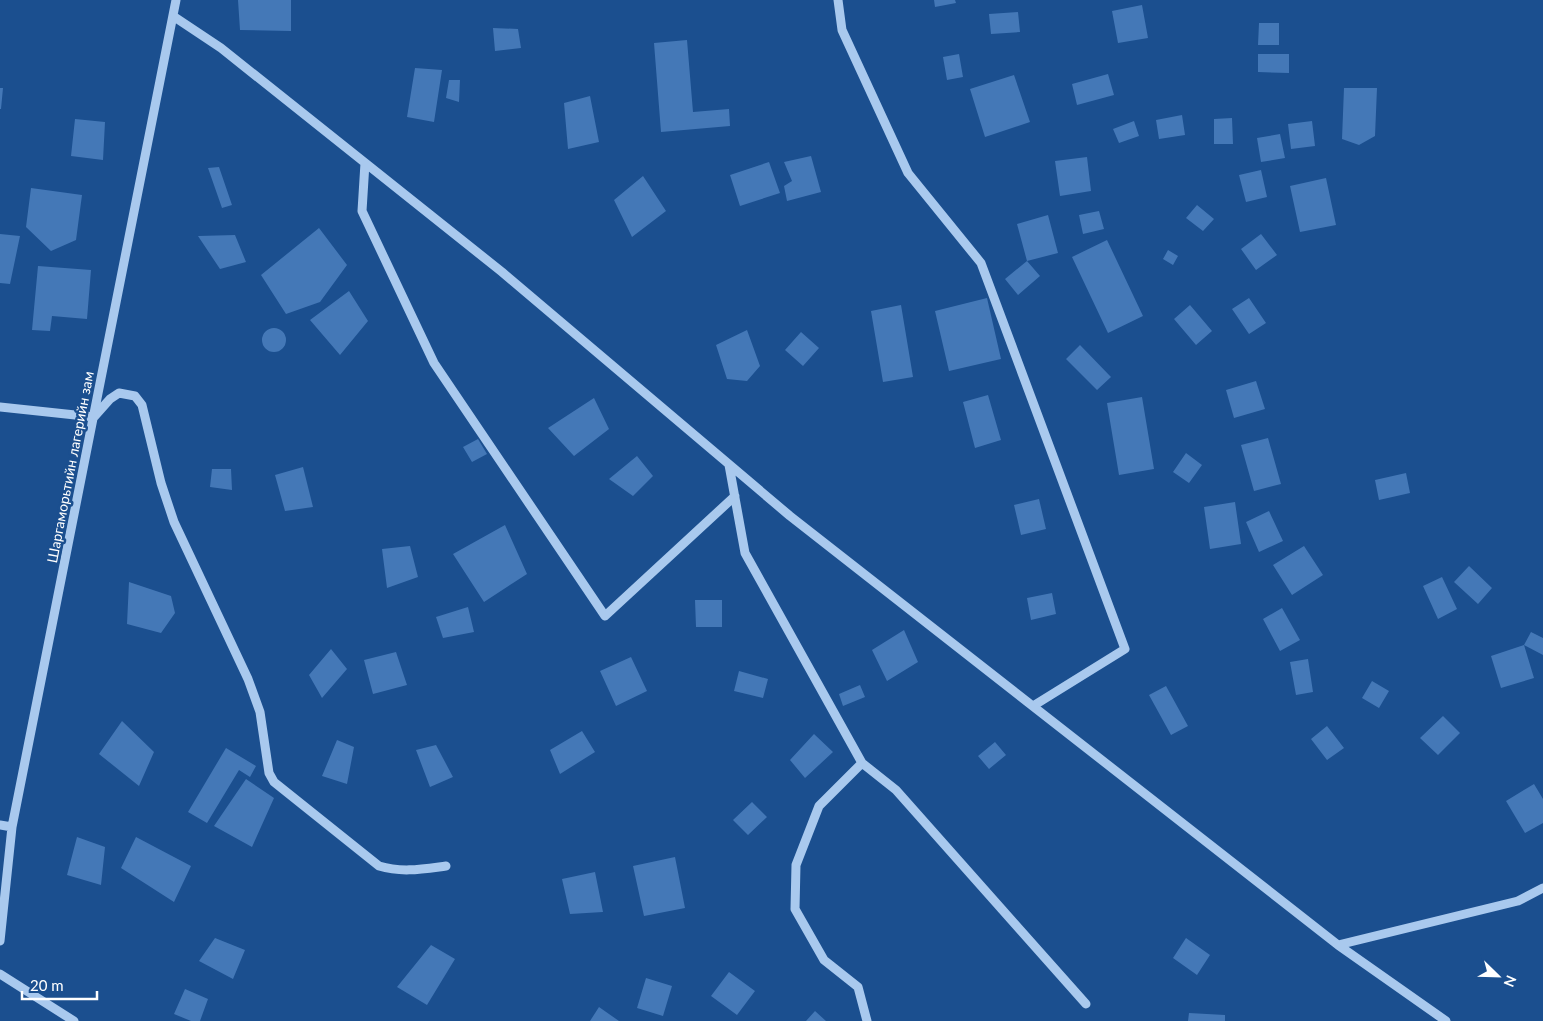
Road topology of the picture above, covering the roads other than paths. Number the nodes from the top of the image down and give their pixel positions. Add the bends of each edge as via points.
1 (176, 0) edge
2 (838, 0) edge
3 (173, 16) junction
4 (365, 163) junction
5 (0, 407) edge
6 (94, 417) junction
7 (730, 465) junction
8 (735, 496) junction
9 (1033, 706) junction
10 (862, 763) junction
11 (0, 825) edge
12 (12, 827) junction
13 (446, 866) dead end
14 (1543, 888) edge
15 (0, 941) edge
16 (1338, 945) junction
17 (0, 974) edge
18 (1086, 1004) dead end
19 (74, 1021) edge
20 (867, 1021) edge
21 (1446, 1021) edge

1 - 3 street, Шаргаморьтийн лагерийн зам
2 - 9 street via 842,30 908,173 981,263 1125,649
3 - 4 street via 221,48
3 - 6 street, Шаргаморьтийн лагерийн зам
4 - 7 street via 502,272
4 - 8 street via 362,211 434,363 605,616
5 - 6 street
6 - 12 street, Шаргаморьтийн лагерийн зам
6 - 13 street via 119,393 135,396 142,405 174,522 248,679 260,712 269,773 274,782 379,866 407,871
7 - 8 street
7 - 9 street via 790,516
8 - 10 street via 745,553
9 - 16 street
10 - 18 street via 896,790
10 - 20 street via 819,806 796,865 796,909 824,960 858,987
11 - 12 street
12 - 15 street, Шаргаморьтийн лагерийн зам
14 - 16 street via 1518,900
16 - 21 street
17 - 19 street

